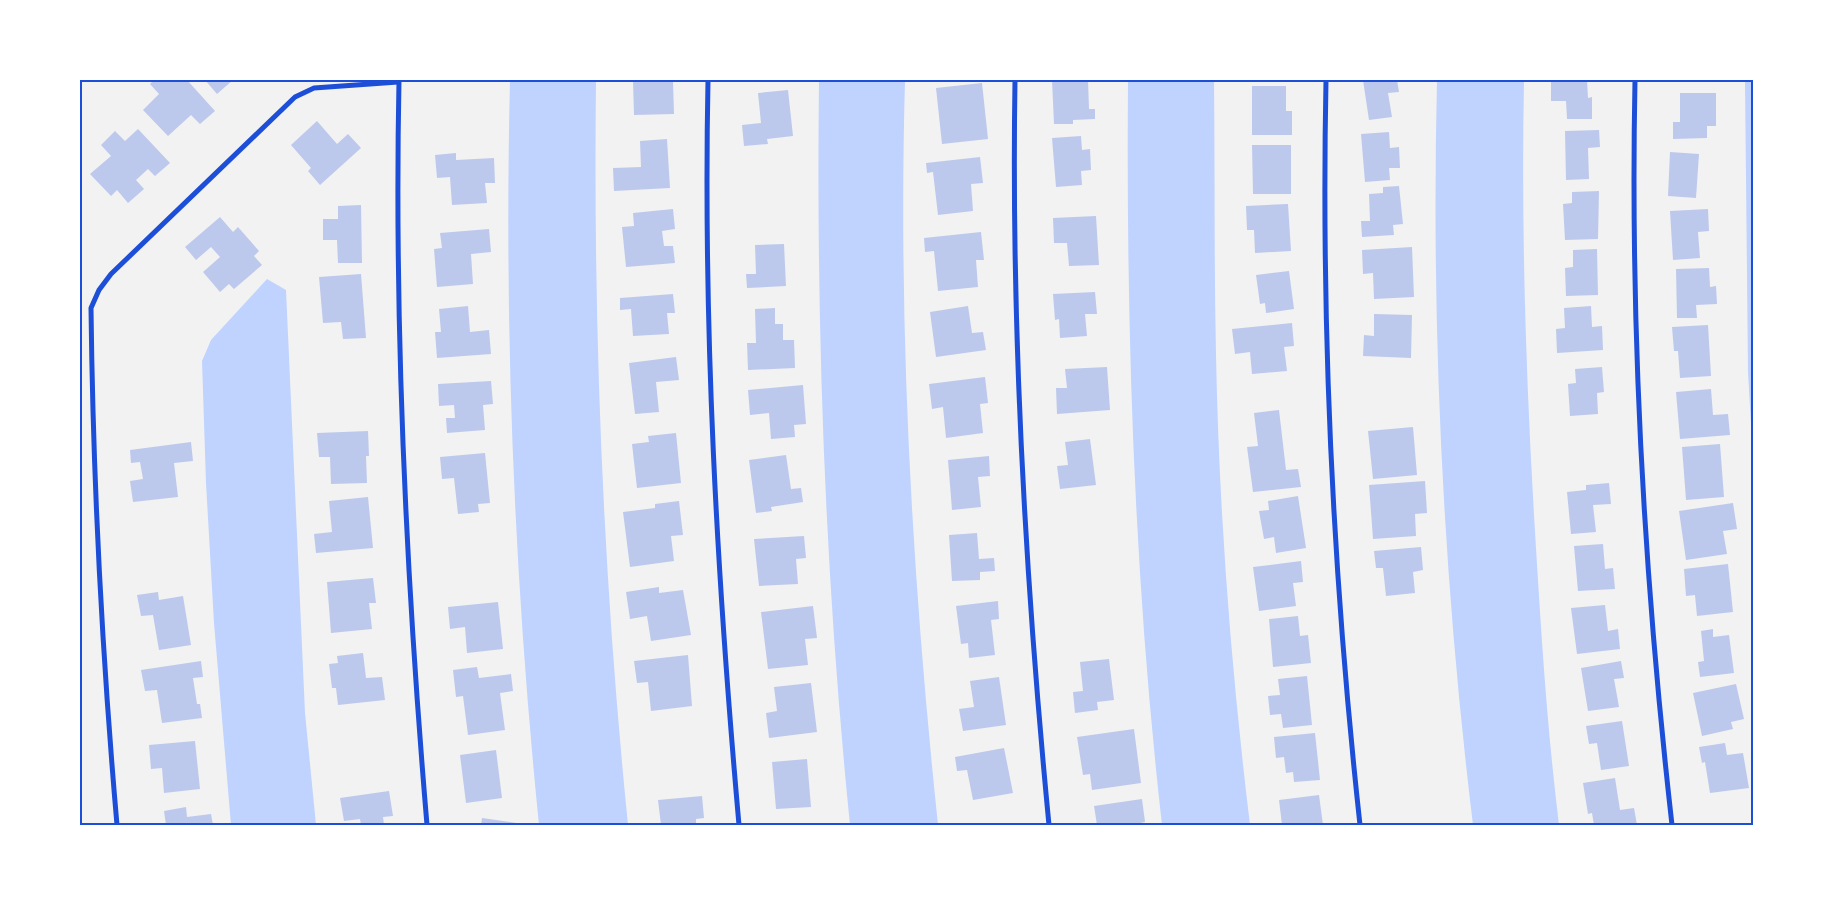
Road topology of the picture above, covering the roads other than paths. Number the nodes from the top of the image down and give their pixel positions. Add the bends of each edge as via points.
1 (708, 80) edge
2 (1015, 80) edge
3 (1326, 80) edge
4 (1635, 80) edge
5 (398, 81) edge
6 (117, 825) edge
7 (427, 825) edge
8 (739, 825) edge
9 (1048, 825) edge
10 (1360, 825) edge
11 (1672, 825) edge

1 - 8 street via 707,228 713,458
2 - 9 street via 1020,447 1034,676
3 - 10 street via 1325,214 1331,432 1344,650
4 - 11 street via 1634,231 1640,419 1651,617
5 - 6 street via 314,88 296,96 111,274 91,308 99,589
5 - 7 street via 402,452

